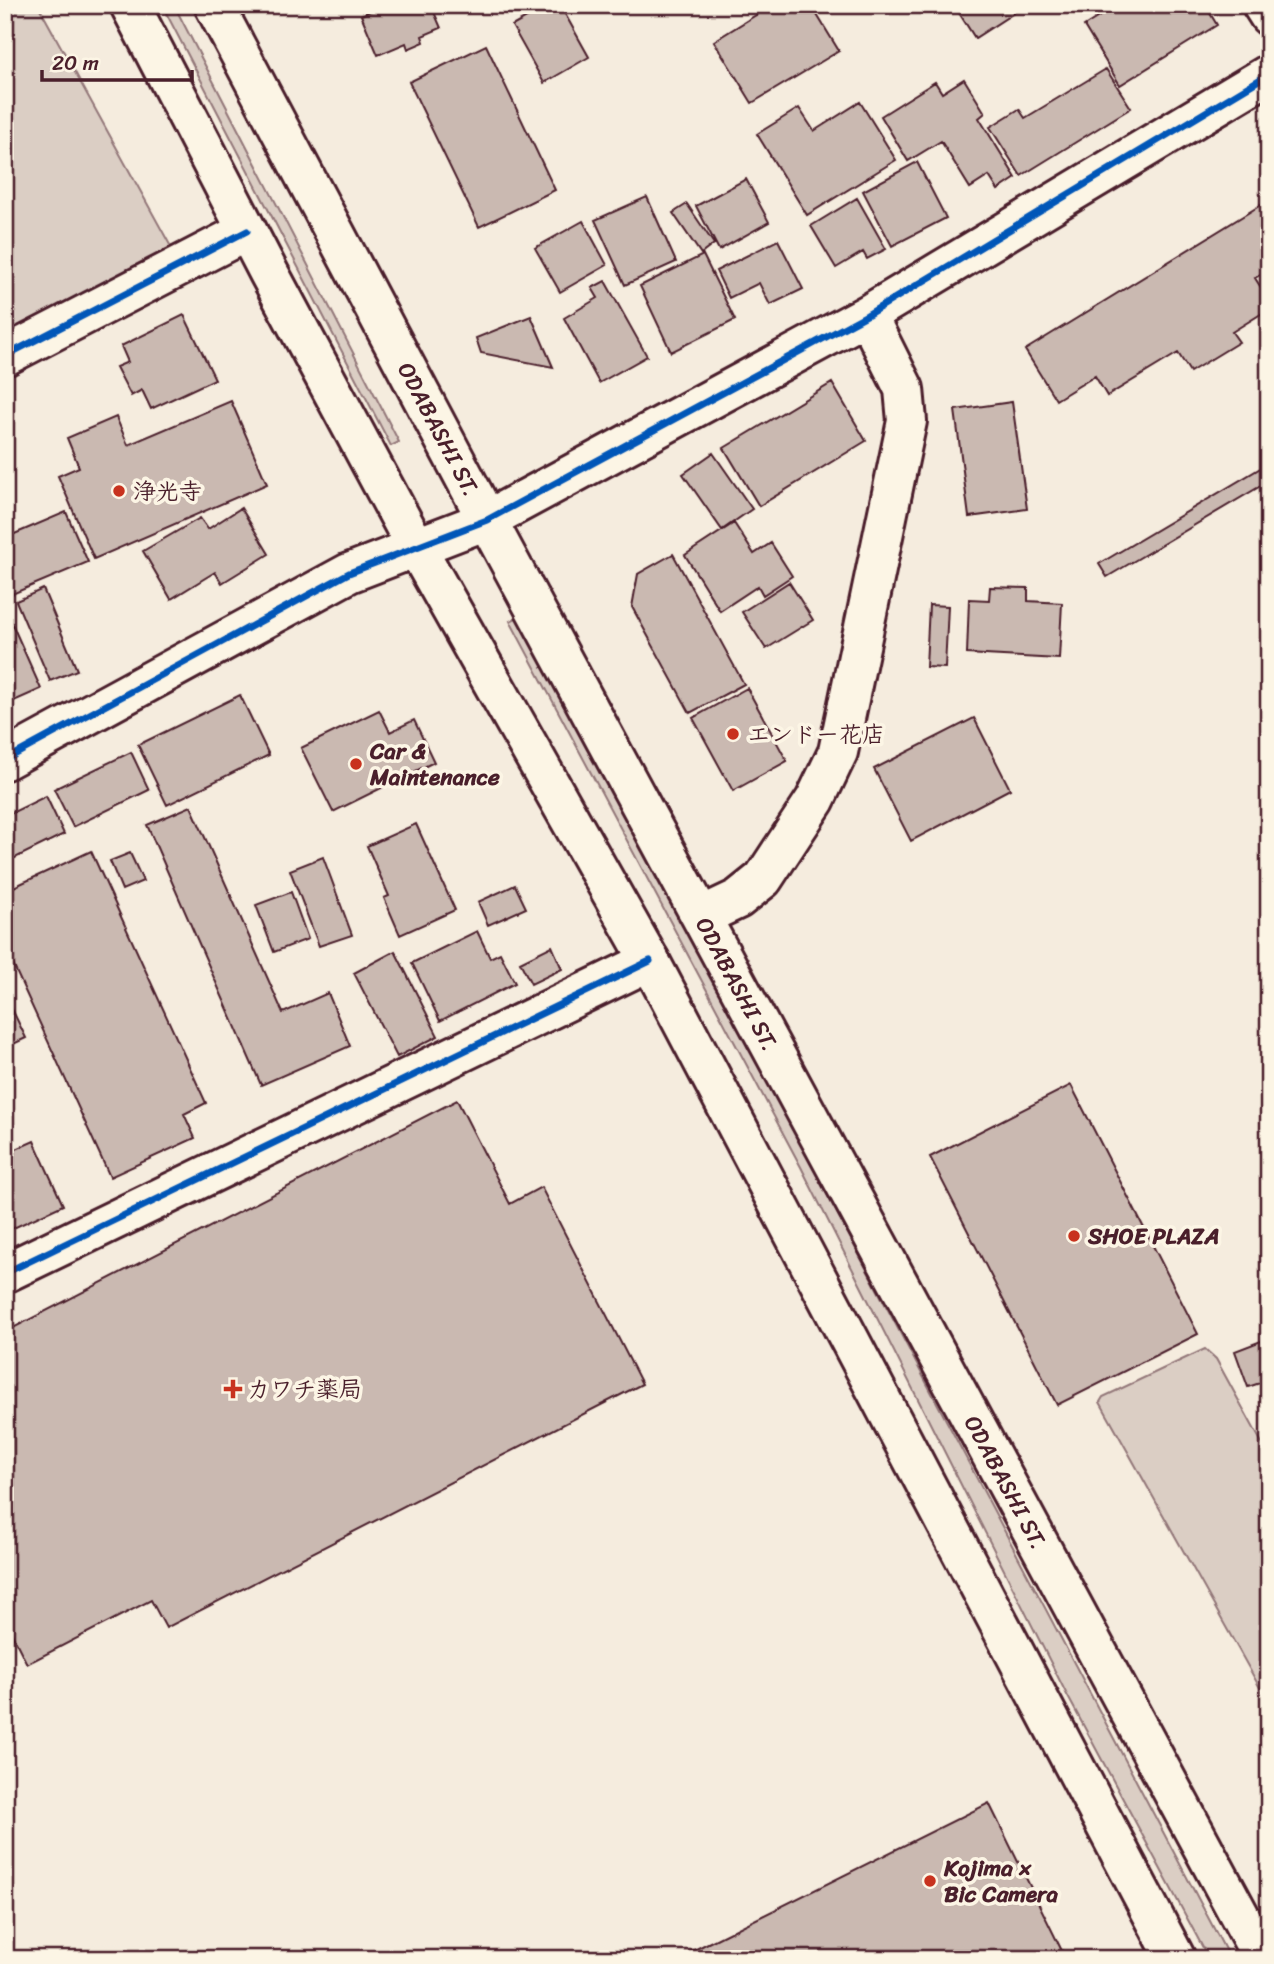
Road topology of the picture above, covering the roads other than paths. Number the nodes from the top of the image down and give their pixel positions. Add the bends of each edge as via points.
1 (130, 5) edge
2 (214, 5) edge
3 (1262, 5) edge
4 (1269, 16) edge
5 (1269, 74) edge
6 (247, 231) junction
7 (867, 315) junction
8 (5, 356) edge
9 (487, 520) junction
10 (415, 545) junction
11 (5, 760) edge
12 (702, 916) junction
13 (650, 961) junction
14 (5, 1273) edge
15 (1176, 1959) edge
16 (1264, 1959) edge

1 - 6 main road
2 - 9 main road, ODABASHI ST.
3 - 4 main road
5 - 7 main road
6 - 8 main road
6 - 10 main road
7 - 9 main road
7 - 12 main road via 904,389 907,421 838,752 815,800 762,878 738,899
9 - 10 main road
9 - 12 main road, ODABASHI ST.
10 - 11 main road via 349,573
10 - 13 main road
12 - 16 main road, ODABASHI ST.
13 - 14 main road
13 - 15 main road

